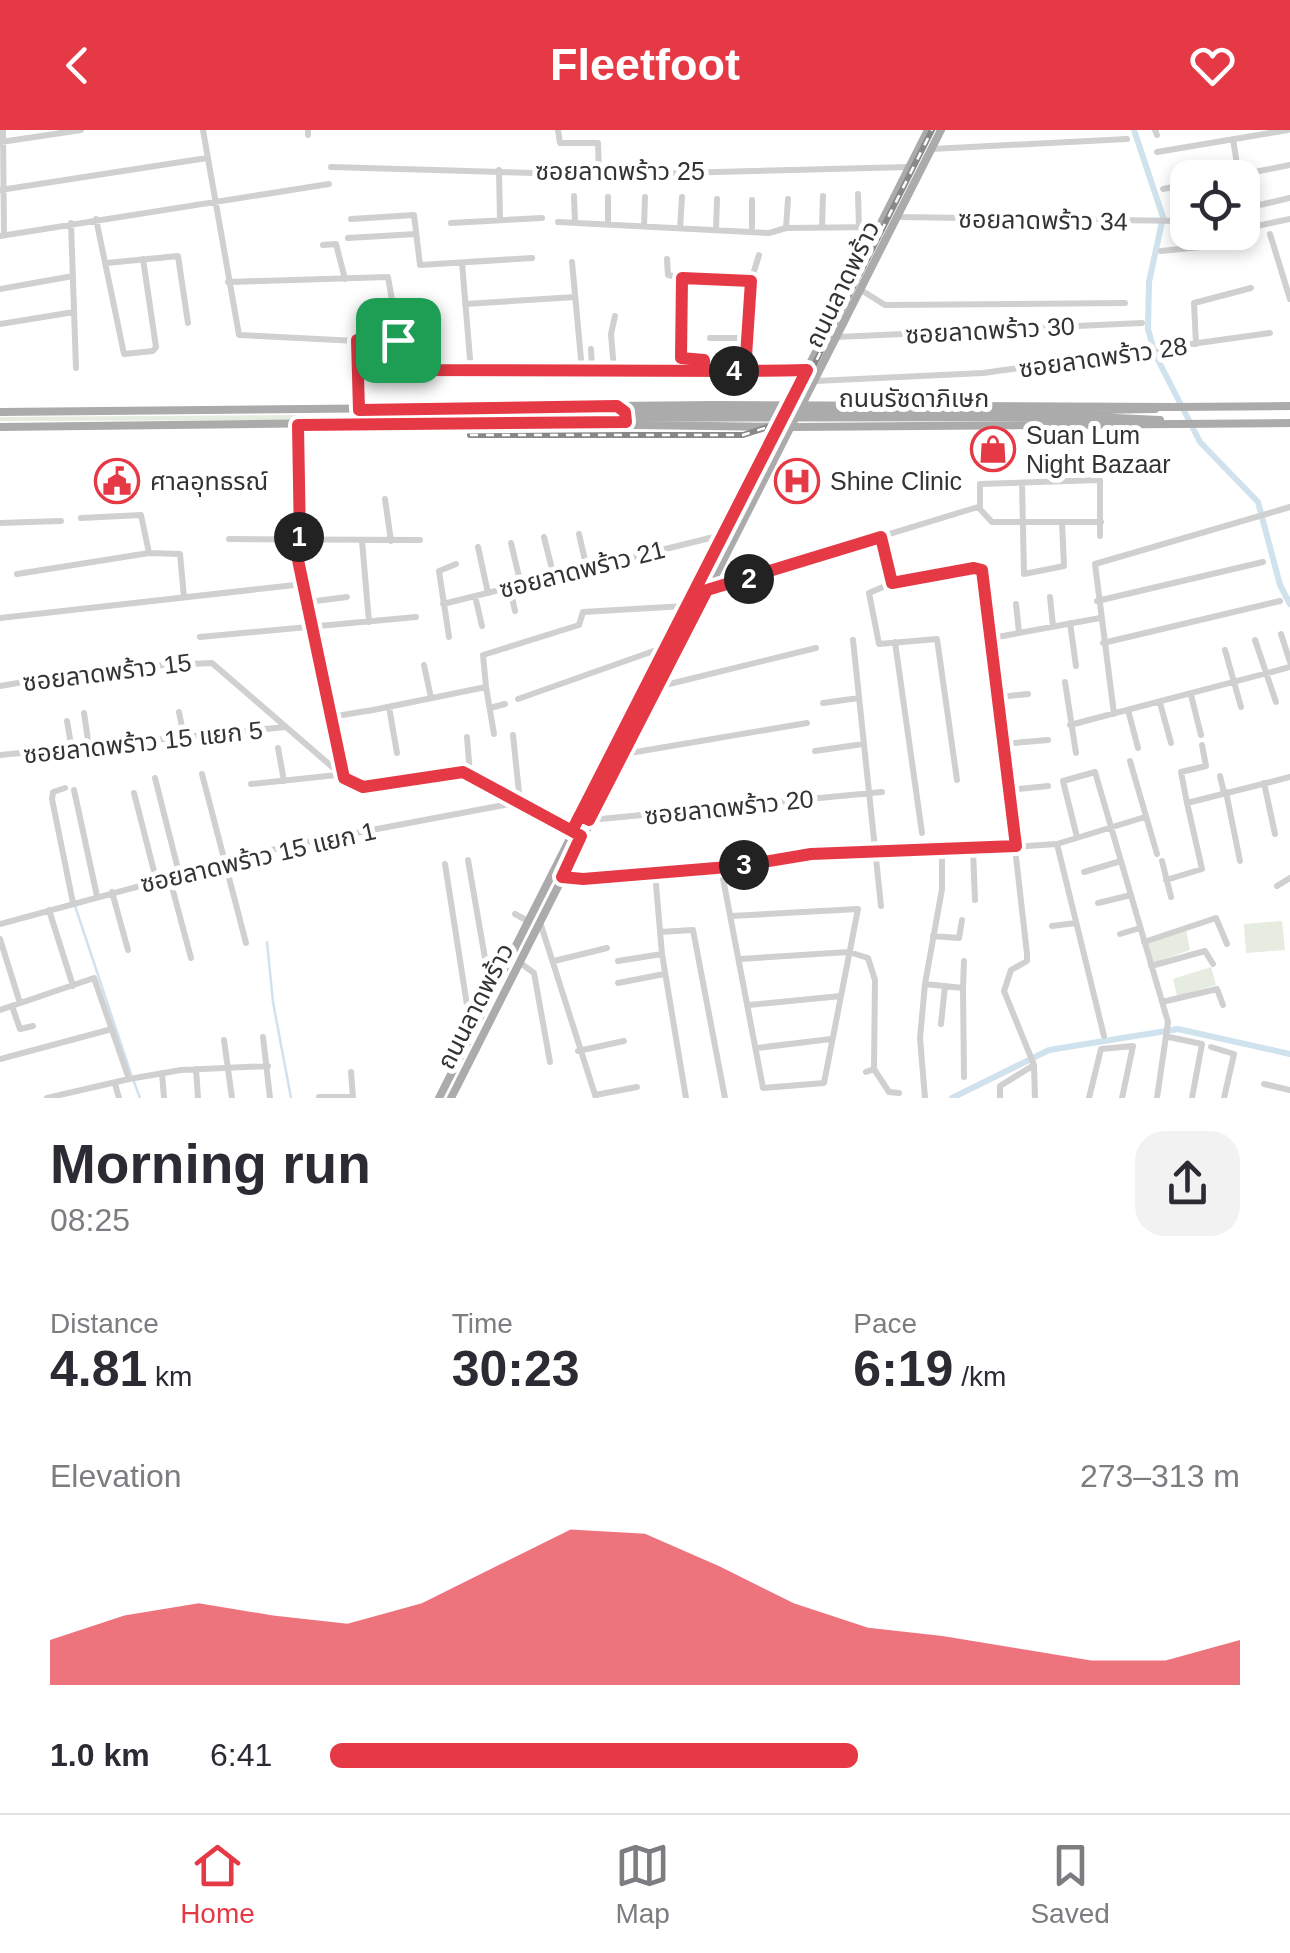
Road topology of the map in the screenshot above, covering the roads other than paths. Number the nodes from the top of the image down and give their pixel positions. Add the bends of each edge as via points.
1 (3, 130) edge
2 (82, 130) edge
3 (203, 130) edge
4 (558, 130) edge
5 (928, 130) edge
6 (941, 130) edge
7 (1288, 130) edge
8 (1127, 139) dead end
9 (1233, 139) junction
10 (1, 142) edge
11 (932, 149) junction
12 (1158, 152) dead end
13 (207, 158) junction
14 (1236, 160) edge
15 (331, 166) dead end
16 (1290, 166) edge
17 (909, 167) junction
18 (499, 170) junction
19 (1260, 172) edge
20 (600, 175) junction
21 (329, 184) dead end
22 (1170, 188) edge
23 (1164, 189) dead end
24 (2, 190) edge
25 (858, 194) dead end
26 (574, 196) dead end
27 (823, 196) dead end
28 (608, 197) dead end
29 (645, 197) dead end
30 (682, 197) dead end
31 (1290, 198) edge
32 (716, 199) dead end
33 (788, 199) dead end
34 (215, 200) junction
35 (752, 200) dead end
36 (1260, 205) edge
37 (898, 217) junction
38 (542, 218) dead end
39 (96, 219) junction
40 (351, 219) dead end
41 (1290, 219) edge
42 (500, 220) junction
43 (451, 222) dead end
44 (558, 222) dead end
45 (71, 223) junction
46 (575, 223) junction
47 (1170, 223) edge
48 (608, 224) junction
49 (644, 226) junction
50 (1260, 226) edge
51 (822, 227) junction
52 (878, 227) junction
53 (680, 228) junction
54 (786, 228) junction
55 (859, 228) junction
56 (716, 230) junction
57 (752, 232) junction
58 (416, 234) junction
59 (1270, 234) dead end
60 (2, 236) edge
61 (348, 238) dead end
62 (323, 245) dead end
63 (1177, 250) edge
64 (1161, 252) dead end
65 (760, 255) dead end
66 (532, 258) dead end
67 (143, 259) junction
68 (667, 259) dead end
69 (572, 262) dead end
70 (107, 263) junction
71 (462, 263) junction
72 (73, 276) junction
73 (345, 278) junction
74 (682, 278) junction
75 (751, 281) junction
76 (228, 282) junction
77 (1288, 287) edge
78 (1251, 288) dead end
79 (0, 289) edge
80 (861, 290) junction
81 (575, 297) junction
82 (1290, 298) edge
83 (465, 304) junction
84 (1126, 304) dead end
85 (74, 312) junction
86 (616, 316) dead end
87 (188, 323) dead end
88 (1142, 323) dead end
89 (0, 324) edge
90 (1270, 333) dead end
91 (710, 338) dead end
92 (746, 338) junction
93 (837, 338) junction
94 (357, 340) junction
95 (398, 340) junction
96 (1196, 344) junction
97 (591, 349) dead end
98 (76, 368) dead end
99 (471, 370) junction
100 (582, 370) junction
101 (592, 370) junction
102 (614, 370) junction
103 (704, 370) junction
104 (807, 370) junction
105 (745, 371) junction
106 (816, 381) junction
107 (960, 404) junction
108 (790, 405) junction
109 (904, 405) junction
110 (617, 406) junction
111 (666, 406) junction
112 (804, 406) junction
113 (1290, 406) edge
114 (1183, 407) junction
115 (408, 409) junction
116 (359, 410) junction
117 (0, 412) edge
118 (1094, 414) junction
119 (488, 415) junction
120 (408, 422) junction
121 (1179, 422) junction
122 (1290, 423) edge
123 (298, 425) junction
124 (620, 425) junction
125 (663, 425) junction
126 (904, 425) junction
127 (961, 425) junction
128 (742, 427) junction
129 (779, 427) junction
130 (792, 427) junction
131 (0, 428) edge
132 (764, 452) junction
133 (1022, 483) junction
134 (384, 499) dead end
135 (980, 507) junction
136 (1290, 507) edge
137 (81, 518) dead end
138 (62, 522) dead end
139 (1062, 522) junction
140 (1101, 522) junction
141 (0, 523) edge
142 (1022, 523) junction
143 (579, 534) dead end
144 (722, 535) junction
145 (1100, 536) dead end
146 (881, 537) junction
147 (544, 538) dead end
148 (230, 539) dead end
149 (420, 540) dead end
150 (297, 541) junction
151 (362, 541) junction
152 (391, 541) junction
153 (510, 543) dead end
154 (478, 547) dead end
155 (148, 553) junction
156 (1263, 562) dead end
157 (456, 564) dead end
158 (587, 570) junction
159 (17, 574) dead end
160 (554, 577) junction
161 (892, 583) junction
162 (304, 584) junction
163 (520, 585) junction
164 (510, 588) junction
165 (707, 590) junction
166 (488, 593) junction
167 (475, 596) junction
168 (1050, 597) dead end
169 (184, 598) junction
170 (347, 598) dead end
171 (1097, 601) junction
172 (1280, 601) dead end
173 (308, 602) junction
174 (443, 604) junction
175 (1016, 604) dead end
176 (686, 606) junction
177 (515, 611) dead end
178 (416, 617) dead end
179 (0, 618) edge
180 (1100, 618) junction
181 (369, 622) junction
182 (1070, 623) junction
183 (482, 626) dead end
184 (1053, 626) junction
185 (313, 627) junction
186 (1019, 633) junction
187 (1282, 634) dead end
188 (200, 637) dead end
189 (449, 637) dead end
190 (992, 638) junction
191 (853, 640) dead end
192 (1255, 640) dead end
193 (895, 642) junction
194 (1103, 643) junction
195 (665, 646) junction
196 (816, 648) dead end
197 (1225, 650) dead end
198 (1290, 664) edge
199 (424, 666) dead end
200 (1076, 666) dead end
201 (1267, 674) junction
202 (1064, 682) dead end
203 (1234, 683) junction
204 (0, 686) edge
205 (486, 687) junction
206 (656, 687) junction
207 (1028, 694) dead end
208 (1191, 695) junction
209 (998, 697) junction
210 (431, 698) junction
211 (518, 698) dead end
212 (859, 698) junction
213 (1276, 702) dead end
214 (824, 703) dead end
215 (1160, 703) junction
216 (505, 704) dead end
217 (1241, 706) dead end
218 (389, 707) junction
219 (490, 708) junction
220 (1128, 710) junction
221 (179, 712) dead end
222 (84, 713) dead end
223 (1114, 714) junction
224 (331, 716) junction
225 (67, 722) dead end
226 (807, 723) dead end
227 (1070, 725) junction
228 (287, 727) junction
229 (494, 734) dead end
230 (1201, 735) dead end
231 (512, 736) dead end
232 (184, 737) junction
233 (467, 737) dead end
234 (1048, 740) dead end
235 (1171, 743) dead end
236 (864, 744) junction
237 (1004, 744) junction
238 (1202, 745) dead end
239 (89, 747) junction
240 (278, 748) dead end
241 (1138, 748) dead end
242 (72, 750) junction
243 (815, 751) dead end
244 (397, 753) dead end
245 (1076, 753) dead end
246 (622, 754) junction
247 (0, 755) edge
248 (1130, 762) dead end
249 (202, 774) dead end
250 (470, 774) junction
251 (1220, 776) dead end
252 (341, 777) junction
253 (1290, 777) edge
254 (155, 778) dead end
255 (958, 780) dead end
256 (284, 781) junction
257 (1264, 783) junction
258 (251, 784) dead end
259 (1048, 786) dead end
260 (64, 788) dead end
261 (74, 790) dead end
262 (1009, 790) junction
263 (882, 792) dead end
264 (1225, 792) junction
265 (134, 793) dead end
266 (868, 793) junction
267 (520, 802) junction
268 (1188, 802) junction
269 (1146, 817) junction
270 (585, 818) junction
271 (1112, 827) junction
272 (922, 833) dead end
273 (577, 834) junction
274 (1275, 834) dead end
275 (1077, 837) junction
276 (1057, 844) junction
277 (1016, 846) junction
278 (973, 850) junction
279 (878, 852) junction
280 (942, 852) junction
281 (468, 860) dead end
282 (224, 861) junction
283 (1122, 861) junction
284 (1240, 861) dead end
285 (445, 864) dead end
286 (721, 868) junction
287 (1084, 872) dead end
288 (179, 873) junction
289 (655, 873) junction
290 (169, 876) junction
291 (562, 877) junction
292 (1290, 878) edge
293 (156, 880) junction
294 (1166, 880) junction
295 (1277, 886) dead end
296 (112, 892) junction
297 (1131, 895) junction
298 (97, 896) junction
299 (1171, 897) dead end
300 (975, 900) dead end
301 (74, 903) junction
302 (1098, 903) dead end
303 (881, 906) dead end
304 (48, 910) junction
305 (515, 914) dead end
306 (732, 916) junction
307 (962, 920) dead end
308 (528, 921) junction
309 (540, 921) junction
310 (1076, 923) junction
311 (0, 924) edge
312 (1052, 926) dead end
313 (1140, 928) junction
314 (660, 932) junction
315 (1120, 934) dead end
316 (933, 936) junction
317 (0, 939) edge
318 (1144, 942) junction
319 (246, 943) dead end
320 (1227, 944) dead end
321 (608, 948) dead end
322 (128, 950) dead end
323 (849, 952) junction
324 (662, 954) junction
325 (191, 958) dead end
326 (740, 959) junction
327 (554, 960) junction
328 (618, 960) dead end
329 (964, 961) dead end
330 (519, 962) junction
331 (1213, 964) dead end
332 (1151, 966) junction
333 (501, 974) junction
334 (664, 974) junction
335 (618, 983) dead end
336 (924, 984) junction
337 (73, 986) junction
338 (945, 986) junction
339 (964, 988) junction
340 (842, 996) junction
341 (1162, 1002) junction
342 (16, 1005) junction
343 (749, 1005) junction
344 (1223, 1005) dead end
345 (0, 1010) edge
346 (481, 1014) junction
347 (942, 1024) dead end
348 (33, 1026) dead end
349 (112, 1028) junction
350 (1104, 1036) dead end
351 (263, 1037) dead end
352 (1169, 1037) junction
353 (831, 1039) junction
354 (224, 1040) dead end
355 (624, 1041) dead end
356 (1212, 1046) dead end
357 (757, 1048) junction
358 (578, 1050) junction
359 (0, 1059) edge
360 (550, 1062) dead end
361 (1034, 1064) junction
362 (268, 1066) junction
363 (230, 1069) junction
364 (196, 1070) junction
365 (162, 1072) junction
366 (351, 1072) dead end
367 (964, 1076) dead end
368 (131, 1078) junction
369 (114, 1082) junction
370 (1264, 1084) dead end
371 (636, 1086) dead end
372 (1290, 1090) edge
373 (899, 1092) dead end
374 (76, 1094) edge
375 (319, 1096) edge
376 (595, 1096) edge
377 (353, 1097) edge
378 (47, 1098) edge
379 (119, 1098) edge
380 (164, 1098) edge
381 (198, 1098) edge
382 (232, 1098) edge
383 (270, 1098) edge
384 (439, 1098) edge
385 (451, 1098) edge
386 (686, 1098) edge
387 (726, 1098) edge
388 (924, 1098) edge
389 (1000, 1098) edge
390 (1034, 1098) edge
391 (1089, 1098) edge
392 (1122, 1098) edge
393 (1157, 1098) edge
394 (1192, 1098) edge
395 (1224, 1098) edge

1 - 10 street
2 - 10 street
3 - 13 street
4 - 20 street via 560,143 598,143
5 - 17 main road, ถนนลาดพร้าว
6 - 11 main road, ถนนลาดพร้าว
7 - 9 street
8 - 11 street
9 - 12 street
9 - 14 street
10 - 24 street
11 - 37 main road, ถนนลาดพร้าว
13 - 24 street
13 - 34 street
15 - 18 street, ซอยลาดพร้าว 25
16 - 19 street
17 - 20 street, ซอยลาดพร้าว 25
17 - 52 main road, ถนนลาดพร้าว
18 - 20 street, ซอยลาดพร้าว 25
18 - 42 street
21 - 34 street
22 - 23 street
24 - 60 street
25 - 55 street
26 - 46 street
27 - 51 street
28 - 48 street
29 - 49 street
30 - 53 street
31 - 36 street
32 - 56 street
33 - 54 street
34 - 39 street
34 - 76 street
35 - 57 street
37 - 47 street, ซอยลาดพร้าว 34
37 - 80 main road, ถนนลาดพร้าว
38 - 42 street
39 - 45 street
39 - 70 street
40 - 58 street via 414,215
41 - 50 street
42 - 43 street
44 - 46 street
45 - 60 street
45 - 72 street
46 - 48 street
48 - 49 street
49 - 53 street
51 - 54 street
51 - 55 street
52 - 55 street
52 - 104 main road, ถนนลาดพร้าว
53 - 56 street
54 - 57 street
56 - 57 street
58 - 61 street
58 - 71 street via 420,266
59 - 77 street
62 - 73 street via 336,244
63 - 64 street
65 - 75 street
66 - 71 street
67 - 70 street
67 - 70 street via 156,347 148,352 122,352
67 - 87 street via 178,256
68 - 74 street via 670,276
69 - 81 street
71 - 83 street
72 - 79 street
72 - 85 street
73 - 76 street
73 - 95 street via 388,277
74 - 75 street
74 - 103 street via 680,356 704,360
75 - 92 street
76 - 94 street via 241,338
77 - 82 street
78 - 96 street via 1194,304
80 - 84 street via 886,305
80 - 93 main road, ถนนลาดพร้าว
81 - 83 street
81 - 100 street
83 - 99 street
85 - 89 street
85 - 98 street
86 - 102 street
88 - 93 street, ซอยลาดพร้าว 30
90 - 96 street, ซอยลาดพร้าว 28
91 - 92 street
92 - 105 street
93 - 106 main road, ถนนลาดพร้าว
94 - 95 street
94 - 116 street
95 - 99 street via 406,368
96 - 106 street, ซอยลาดพร้าว 28 via 983,373
97 - 101 street
99 - 100 street
100 - 101 street
101 - 102 street
102 - 103 street
103 - 105 street
104 - 105 street
104 - 108 main road, ถนนลาดพร้าว
106 - 112 main road, ถนนลาดพร้าว
107 - 109 main road, ถนนรัชดาภิเษก
107 - 114 main road, ถนนรัชดาภิเษก
107 - 127 main road via 953,412
108 - 111 main road, ถนนรัชดาภิเษก
108 - 112 main road, ถนนรัชดาภิเษก
108 - 129 main road, ถนนลาดพร้าว
109 - 112 main road, ถนนรัชดาภิเษก
109 - 126 main road via 897,412
110 - 111 main road, ถนนรัชดาภิเษก
110 - 115 main road, ถนนรัชดาภิเษก
110 - 124 main road via 626,414
111 - 125 main road via 674,421
112 - 130 main road, ถนนลาดพร้าว
113 - 114 main road, ถนนรัชดาภิเษก
114 - 118 main road, ถนนรัชดาภิเษก
115 - 116 main road, ถนนรัชดาภิเษก
115 - 119 main road, ถนนรัชดาภิเษก
116 - 117 main road, ถนนรัชดาภิเษก
118 - 119 main road, ถนนรัชดาภิเษก, bridge
118 - 121 main road, ถนนรัชดาภิเษก
119 - 120 main road, ถนนรัชดาภิเษก
120 - 123 main road, ถนนรัชดาภิเษก
120 - 124 main road, ถนนรัชดาภิเษก
121 - 122 main road, ถนนรัชดาภิเษก
121 - 127 main road, ถนนรัชดาภิเษก
123 - 131 main road, ถนนรัชดาภิเษก
123 - 150 street
124 - 125 main road, ถนนรัชดาภิเษก
125 - 128 main road, ถนนรัชดาภิเษก
126 - 127 main road, ถนนรัชดาภิเษก
126 - 130 main road, ถนนรัชดาภิเษก
128 - 129 main road, ถนนรัชดาภิเษก
128 - 132 main road via 762,436
129 - 130 main road, ถนนรัชดาภิเษก
129 - 132 main road, ถนนลาดพร้าว
130 - 165 main road, ถนนลาดพร้าว
132 - 144 main road, ถนนลาดพร้าว
133 - 135 street via 980,484
133 - 140 street via 1100,480
133 - 142 street
134 - 152 street
135 - 142 street via 990,521
135 - 146 street
136 - 171 street via 1095,564
137 - 155 street via 141,516
138 - 141 street
139 - 140 street
139 - 142 street
139 - 142 street via 1064,566 1024,575
140 - 145 street
143 - 158 street
144 - 158 street, ซอยลาดพร้าว 21
144 - 176 main road, ถนนลาดพร้าว
146 - 161 street
146 - 165 street
147 - 160 street
148 - 150 street
149 - 152 street
150 - 151 street
150 - 162 street
151 - 152 street
151 - 181 street
153 - 163 street
154 - 166 street
155 - 159 street
155 - 169 street via 180,554
156 - 171 street
157 - 174 street via 440,570
158 - 160 street, ซอยลาดพร้าว 21
160 - 163 street, ซอยลาดพร้าว 21
161 - 190 street via 978,568
161 - 193 street via 869,593 878,643
162 - 169 street
162 - 173 street
163 - 164 street, ซอยลาดพร้าว 21
164 - 166 street, ซอยลาดพร้าว 21
164 - 177 street
165 - 206 main road, ถนนลาดพร้าว
166 - 167 street, ซอยลาดพร้าว 21
167 - 174 street, ซอยลาดพร้าว 21
167 - 183 street
168 - 184 street
169 - 179 street
170 - 173 street
171 - 180 street
172 - 194 street
173 - 185 street
174 - 189 street
175 - 186 street
176 - 195 main road, ถนนลาดพร้าว
176 - 205 street via 582,612 579,625 483,655
178 - 181 street
180 - 182 street
180 - 194 street
181 - 185 street
182 - 184 street
182 - 200 street
184 - 186 street
185 - 188 street
185 - 224 street
186 - 190 street
187 - 198 street
190 - 209 street
191 - 212 street
192 - 201 street
193 - 255 street via 938,639
193 - 272 street
194 - 223 street
195 - 211 street
195 - 270 main road, ถนนลาดพร้าว
196 - 206 street
197 - 203 street
198 - 201 street
199 - 210 street
201 - 203 street
201 - 213 street
202 - 227 street
203 - 208 street
203 - 217 street
204 - 228 street, ซอยลาดพร้าว 15 via 105,668 205,661
205 - 210 street
205 - 219 street
206 - 246 main road, ถนนลาดพร้าว
207 - 209 street
208 - 215 street
208 - 230 street
209 - 237 street
210 - 218 street
212 - 214 street
212 - 236 street
215 - 220 street
215 - 235 street
216 - 219 street
218 - 224 street
218 - 244 street
219 - 229 street
220 - 223 street
220 - 241 street
221 - 232 street
222 - 239 street
223 - 227 street
224 - 252 street
225 - 242 street
226 - 246 street
227 - 245 street
228 - 232 street, ซอยลาดพร้าว 15 แยก 5
228 - 252 street, ซอยลาดพร้าว 15
231 - 267 street
232 - 239 street, ซอยลาดพร้าว 15 แยก 5
233 - 250 street
234 - 237 street
236 - 243 street
236 - 266 street
237 - 262 street
238 - 268 street via 1206,766 1180,772
239 - 242 street, ซอยลาดพร้าว 15 แยก 5
240 - 256 street
242 - 247 street, ซอยลาดพร้าว 15 แยก 5
246 - 270 main road, ถนนลาดพร้าว
248 - 269 street
249 - 282 street
250 - 252 street via 363,787
250 - 267 street
251 - 264 street
252 - 256 street
253 - 257 street
254 - 288 street
256 - 258 street
257 - 264 street
257 - 274 street
259 - 262 street
260 - 301 street via 52,799
261 - 298 street
262 - 277 street
263 - 266 street, ซอยลาดพร้าว 20
264 - 268 street
264 - 284 street
265 - 293 street
266 - 270 street, ซอยลาดพร้าว 20
266 - 279 street
267 - 273 street
267 - 282 street, ซอยลาดพร้าว 15 แยก 1
268 - 294 street via 1202,869
269 - 271 street
269 - 294 street
270 - 273 main road, ถนนลาดพร้าว
271 - 275 street
271 - 275 street via 1093,772 1063,782
271 - 283 street
273 - 291 main road, ถนนลาดพร้าว
273 - 308 main road, ถนนลาดพร้าว
275 - 276 street
276 - 277 street
276 - 310 street
277 - 278 street
277 - 361 street via 1028,957 1011,970 1004,991
278 - 280 street
278 - 300 street
279 - 280 street
279 - 286 street
279 - 303 street
280 - 316 street
281 - 333 street via 486,964
282 - 288 street, ซอยลาดพร้าว 15 แยก 1
282 - 319 street
283 - 287 street
283 - 297 street
285 - 346 street via 467,1005
286 - 289 street
286 - 306 street
288 - 290 street, ซอยลาดพร้าว 15 แยก 1
289 - 291 street
289 - 314 street
290 - 293 street, ซอยลาดพร้าว 15 แยก 1
290 - 325 street
291 - 309 main road, ถนนลาดพร้าว
292 - 295 street
293 - 296 street, ซอยลาดพร้าว 15 แยก 1
294 - 299 street
296 - 298 street, ซอยลาดพร้าว 15 แยก 1
296 - 322 street
297 - 302 street
297 - 313 street
298 - 301 street, ซอยลาดพร้าว 15 แยก 1
301 - 304 street, ซอยลาดพร้าว 15 แยก 1
304 - 311 street, ซอยลาดพร้าว 15 แยก 1
304 - 337 street
305 - 308 street
306 - 323 street via 858,908
306 - 326 street
307 - 316 street via 959,938
308 - 333 main road, ถนนลาดพร้าว
309 - 327 street
309 - 330 main road, ถนนลาดพร้าว
310 - 312 street
310 - 350 street
313 - 315 street
313 - 318 street
314 - 324 street
314 - 387 street via 693,930
316 - 336 street
317 - 342 street
318 - 320 street via 1217,918
318 - 332 street
321 - 327 street
323 - 326 street
323 - 340 street
323 - 373 street via 868,958 874,976 870,1070 889,1092
324 - 328 street
324 - 334 street
326 - 343 street
327 - 358 street
329 - 339 street
330 - 360 street via 534,973
330 - 385 main road, ถนนลาดพร้าว
331 - 332 street via 1206,951
332 - 341 street
333 - 346 main road, ถนนลาดพร้าว
334 - 335 street
334 - 386 street
336 - 338 street
336 - 388 street
337 - 342 street
337 - 349 street via 94,978
338 - 339 street
338 - 347 street
339 - 367 street
340 - 343 street
340 - 353 street
341 - 344 street via 1217,989
341 - 352 street
342 - 345 street
342 - 348 street via 20,1029
343 - 357 street
346 - 384 main road, ถนนลาดพร้าว
349 - 359 street
349 - 368 street
351 - 362 street
352 - 393 street
352 - 394 street via 1202,1046
353 - 357 street
353 - 357 street via 824,1082 770,1090 763,1088
354 - 363 street
355 - 358 street
356 - 395 street via 1234,1054
358 - 376 street
361 - 389 street via 1000,1086
361 - 390 street
362 - 363 street
362 - 383 street
363 - 364 street
363 - 382 street
364 - 365 street
364 - 381 street
365 - 368 street
365 - 380 street
366 - 377 street
368 - 369 street
369 - 374 street
369 - 379 street
370 - 372 street
371 - 376 street
374 - 378 street
375 - 377 street
391 - 392 street via 1101,1049 1131,1046

